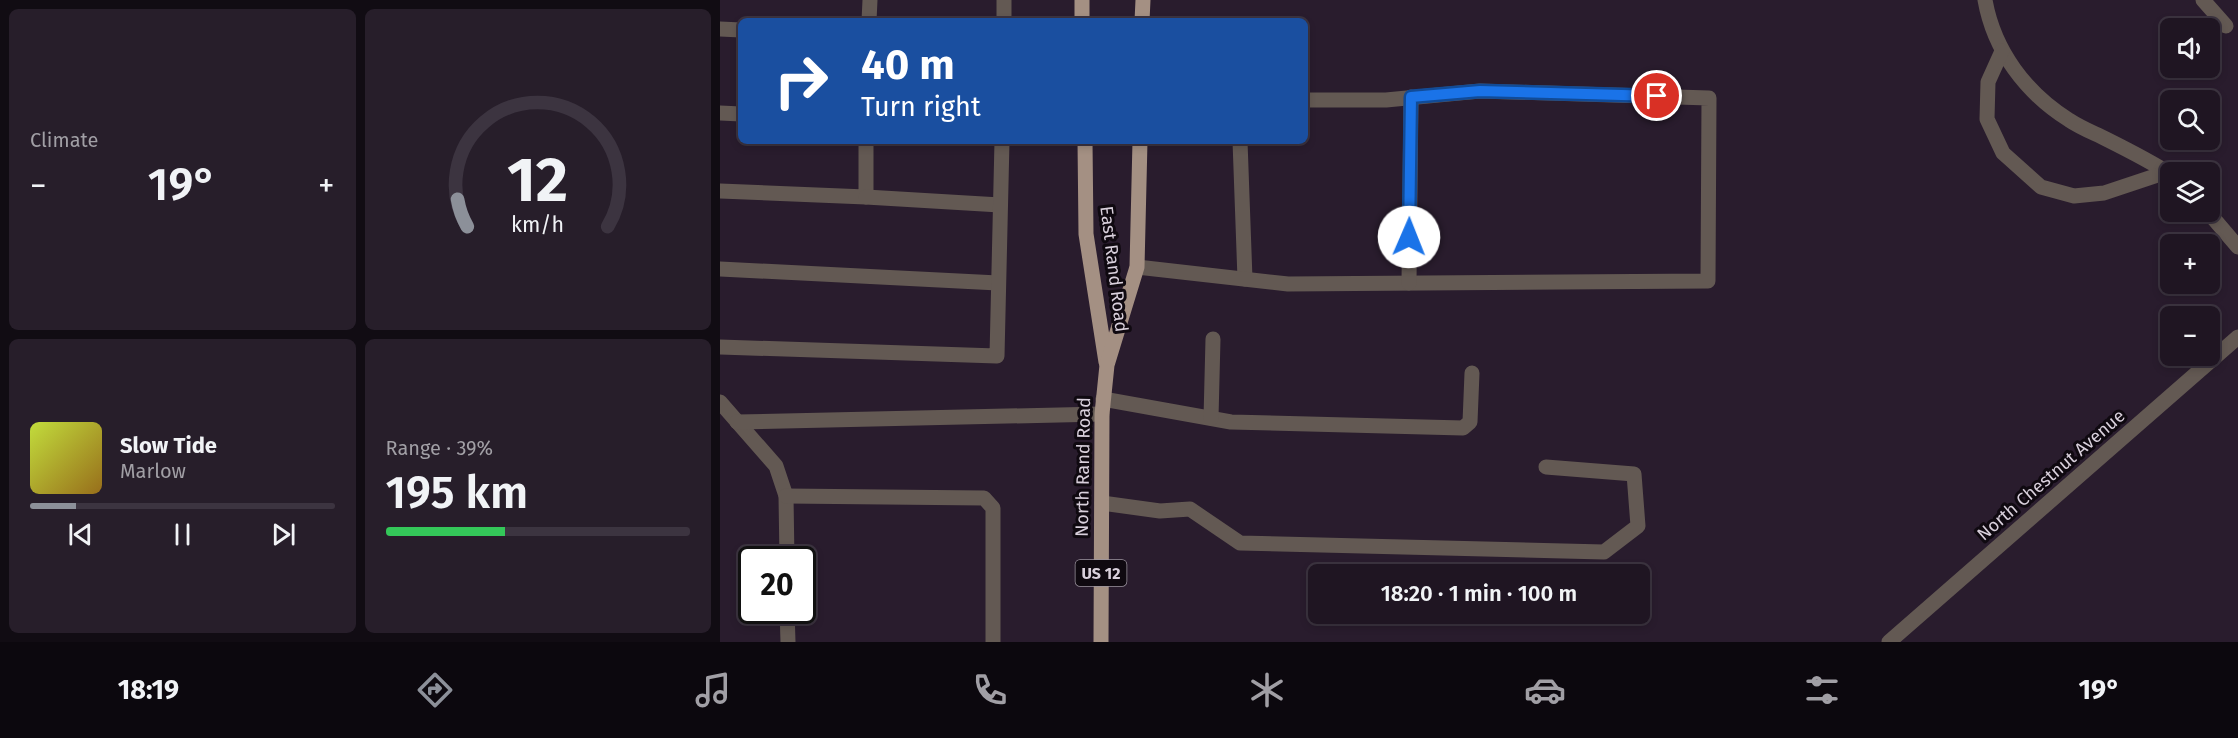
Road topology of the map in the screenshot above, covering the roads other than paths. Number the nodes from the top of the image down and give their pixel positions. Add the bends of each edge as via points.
1 (870, 0) edge
2 (1004, 0) edge
3 (1082, 0) edge
4 (1143, 0) edge
5 (1985, 0) edge
6 (2203, 0) edge
7 (869, 18) edge
8 (1004, 18) edge
9 (1082, 18) edge
10 (1142, 18) edge
11 (2226, 27) dead end
12 (720, 29) edge
13 (738, 30) edge
14 (2002, 51) junction
15 (1411, 97) junction
16 (1308, 100) edge
17 (720, 113) edge
18 (738, 114) edge
19 (866, 144) edge
20 (1002, 144) edge
21 (1085, 144) edge
22 (1140, 144) edge
23 (1240, 144) edge
24 (2160, 168) edge
25 (2160, 176) edge
26 (720, 191) edge
27 (866, 197) junction
28 (1000, 205) junction
29 (2217, 222) edge
30 (2238, 247) edge
31 (1137, 267) junction
32 (720, 269) edge
33 (1245, 279) junction
34 (998, 283) junction
35 (1409, 283) junction
36 (2238, 337) edge
37 (1213, 339) dead end
38 (720, 347) edge
39 (1107, 365) junction
40 (1472, 373) dead end
41 (720, 402) edge
42 (1103, 407) junction
43 (1211, 418) junction
44 (737, 422) junction
45 (1546, 467) dead end
46 (786, 496) junction
47 (1102, 503) junction
48 (787, 546) edge
49 (787, 624) edge
50 (788, 642) edge
51 (993, 642) edge
52 (1101, 642) edge
53 (1889, 642) edge

1 - 7 street
2 - 8 street
3 - 9 main road
4 - 10 main road
5 - 14 street
6 - 11 street
12 - 13 street
14 - 24 street via 2027,86 2069,120
14 - 25 street via 1988,82 1987,119 2002,153 2041,187 2074,196 2103,194
15 - 16 street
15 - 35 street
15 - 35 street via 1480,91 1709,98 1708,258 1707,281
17 - 18 street
19 - 27 street
20 - 28 street
21 - 39 main road, East Rand Road / US 12 via 1086,234
22 - 31 main road, US 12
23 - 33 street
26 - 27 street
27 - 28 street
28 - 34 street
29 - 30 street
31 - 33 street
31 - 39 main road, US 12
32 - 34 street
33 - 35 street via 1288,284
34 - 38 street via 997,356
36 - 53 street, North Chestnut Avenue
37 - 43 street
39 - 42 main road, North Rand Road / US 12
40 - 43 street via 1470,422 1462,428 1231,422
41 - 44 street
42 - 43 street
42 - 44 street
42 - 47 main road, North Rand Road / US 12
44 - 46 street via 776,466
45 - 47 street via 1634,474 1638,526 1604,552 1240,543 1190,509 1160,511
46 - 48 street
46 - 51 street via 984,498 993,508
47 - 52 main road, North Rand Road / US 12
49 - 50 street

